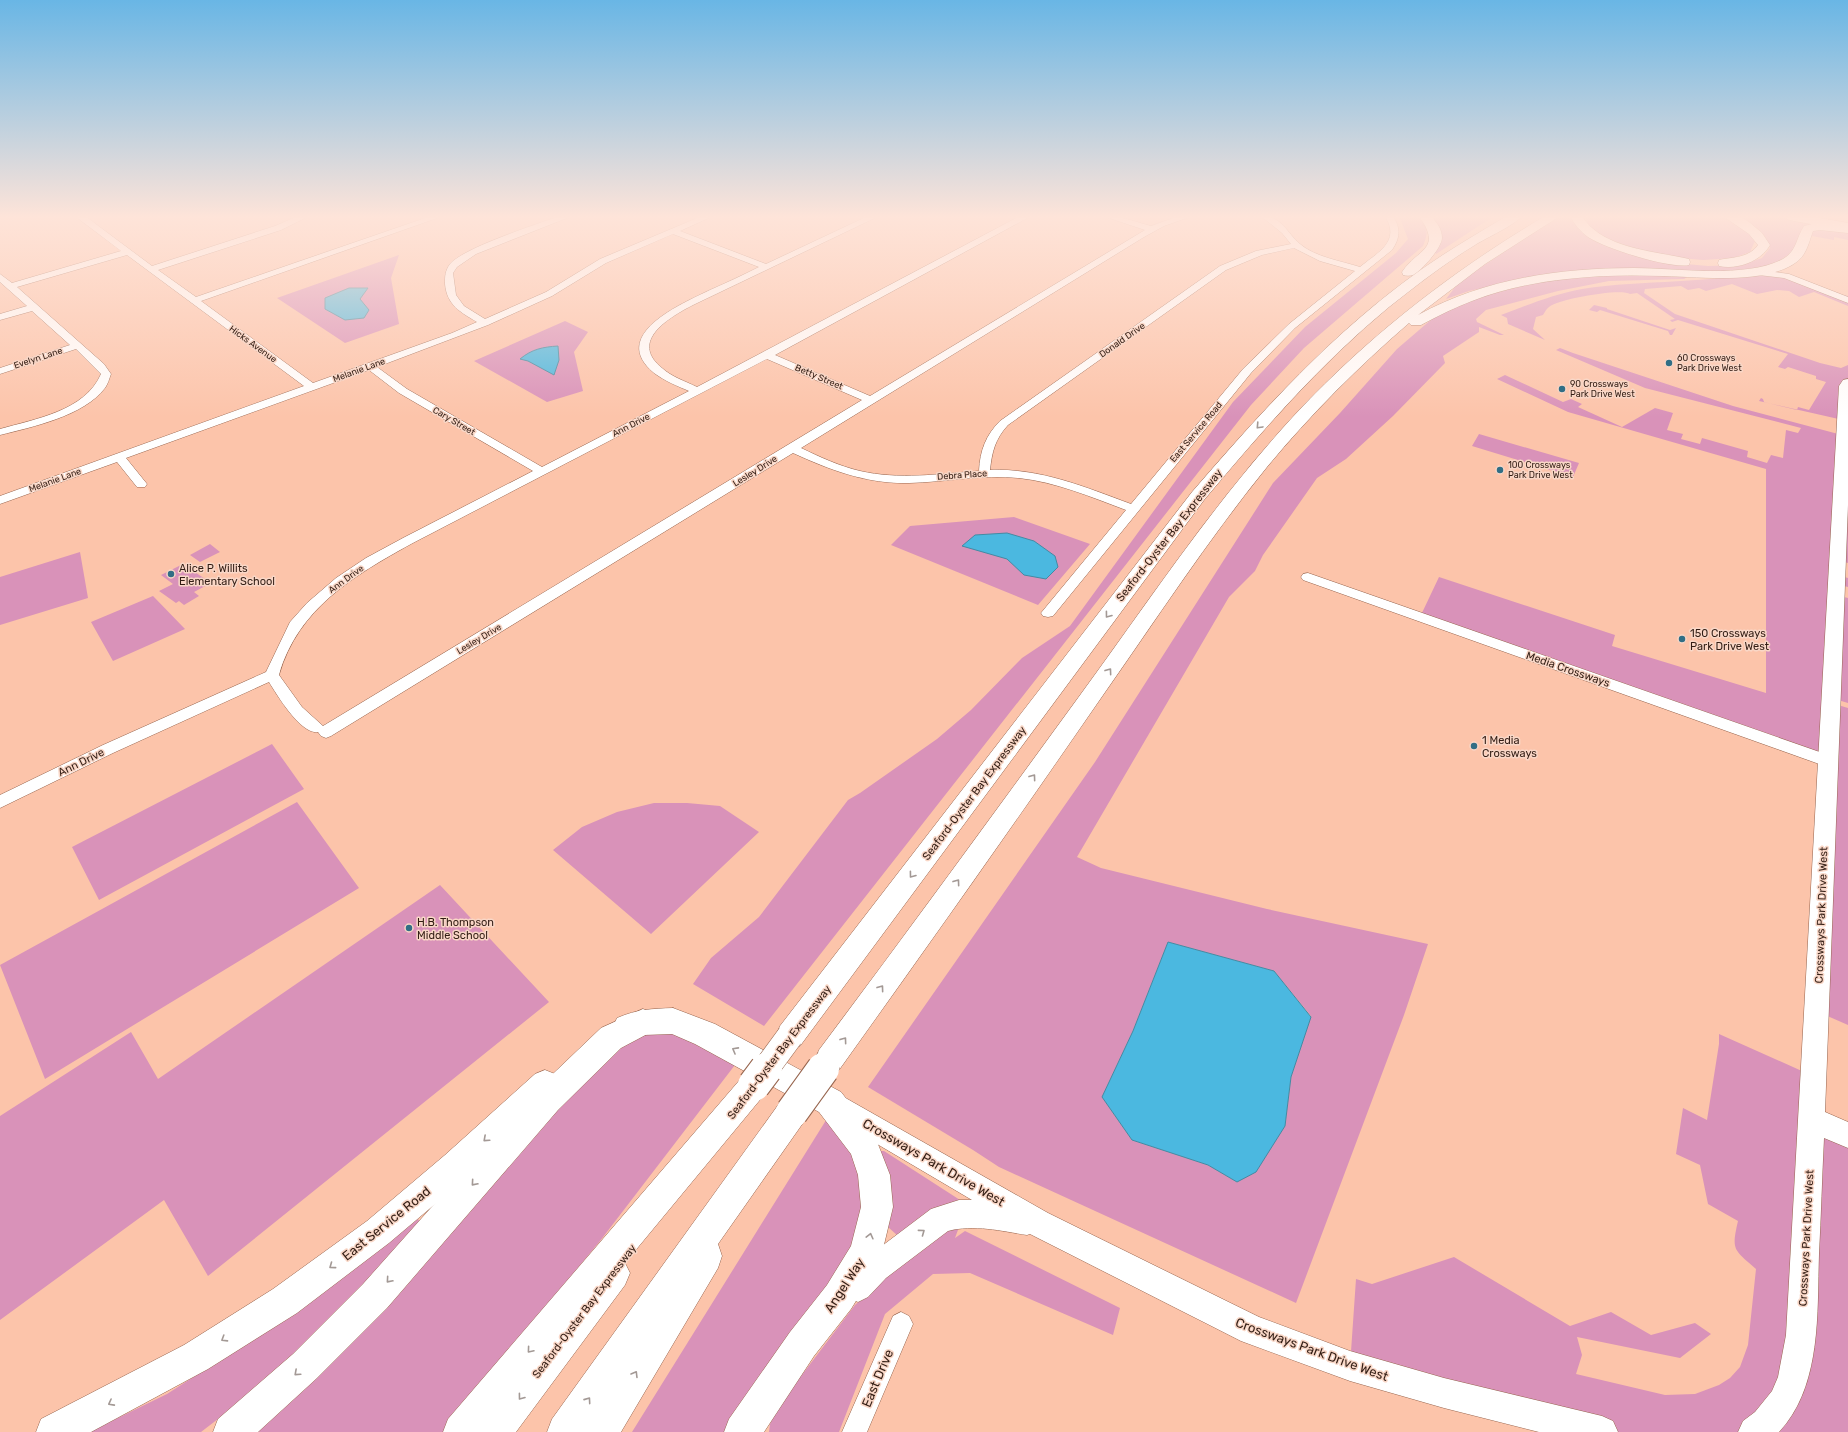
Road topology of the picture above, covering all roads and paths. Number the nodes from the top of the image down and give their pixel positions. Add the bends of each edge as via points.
1 (7, 283) edge
2 (22, 283) edge
3 (170, 283) edge
4 (246, 283) edge
5 (450, 283) edge
6 (567, 283) edge
7 (733, 283) edge
8 (902, 283) edge
9 (1063, 283) edge
10 (1202, 283) edge
11 (1346, 283) edge
12 (1396, 283) edge
13 (1415, 283) edge
14 (1451, 283) edge
15 (1520, 283) edge
16 (1804, 283) edge
17 (11, 286) junction
18 (1848, 300) edge
19 (194, 301) junction
20 (34, 307) junction
21 (0, 317) edge
22 (485, 323) junction
23 (76, 346) junction
24 (767, 355) junction
25 (370, 366) junction
26 (0, 371) edge
27 (1848, 383) edge
28 (312, 387) junction
29 (698, 391) junction
30 (871, 400) junction
31 (1278, 404) junction
32 (0, 432) edge
33 (1288, 432) junction
34 (792, 448) junction
35 (119, 457) junction
36 (541, 471) junction
37 (984, 474) junction
38 (141, 484) dead end
39 (0, 500) edge
40 (1132, 508) junction
41 (1308, 577) dead end
42 (1048, 612) dead end
43 (272, 675) junction
44 (1828, 761) junction
45 (0, 802) edge
46 (643, 1022) junction
47 (705, 1034) joint
48 (754, 1085) junction
49 (830, 1102) junction
50 (792, 1112) junction
51 (1811, 1120) junction
52 (1848, 1135) edge
53 (1038, 1223) junction
54 (901, 1324) dead end
55 (802, 1344) junction
56 (766, 1397) junction
57 (54, 1432) edge
58 (231, 1432) edge
59 (461, 1432) edge
60 (494, 1432) edge
61 (565, 1432) edge
62 (601, 1432) edge
63 (742, 1432) edge
64 (756, 1432) edge
65 (854, 1432) edge
66 (1602, 1432) edge
67 (1754, 1432) edge

1 - 17 street
2 - 17 street
3 - 19 street, Hicks Avenue
4 - 19 street
5 - 22 street via 451,295 461,308
6 - 22 street, Melanie Lane via 549,294
7 - 29 street via 662,318 649,331 644,345 648,360 655,368
8 - 24 street, Ann Drive
9 - 30 street, Lesley Drive
10 - 37 street, Donald Drive via 1004,423 996,431 986,450
11 - 40 street, East Service Road via 1269,347
12 - 31 main road via 1328,345
13 - 31 main road, Seaford-Oyster Bay Expressway via 1344,340
14 - 33 main road via 1408,315 1354,364
15 - 33 main road via 1469,296 1442,308 1396,335
16 - 18 street
17 - 20 street
19 - 28 street, Hicks Avenue
20 - 21 street
20 - 23 street
22 - 25 street, Melanie Lane
23 - 26 street, Evelyn Lane
23 - 32 street via 106,374 104,383 98,391 77,406
24 - 29 street, Ann Drive
24 - 30 street, Betty Street
25 - 28 street, Melanie Lane
25 - 36 street, Cary Street via 403,392
27 - 44 street, Crossways Park Drive West via 1845,401
28 - 35 street, Melanie Lane
29 - 36 street, Ann Drive
30 - 34 street, Lesley Drive
31 -> 48 main road, Seaford-Oyster Bay Expressway, bridge via 1198,496
50 -> 33 main road, bridge via 1212,526
34 - 37 street, Debra Place via 848,472 871,477 914,479
34 - 43 street, Lesley Drive via 321,730 305,720 290,704
35 - 38 street
35 - 39 street, Melanie Lane
36 - 43 street, Ann Drive via 407,541 341,581 295,625
37 - 40 street, Debra Place via 1038,477
40 - 42 street, East Service Road
41 - 44 street, Media Crossways
43 - 45 street, Ann Drive via 108,749
44 - 51 street, Crossways Park Drive West
46 - 47 main road, East Service Road via 673,1021
46 -> 57 main road, East Service Road via 609,1034 568,1064 456,1166 378,1232 285,1300 196,1357
46 -> 58 main road via 611,1038 547,1100 375,1296 305,1366
49 -> 47 main road, Angel Way
48 -> 59 main road
48 -> 60 main road, Seaford-Oyster Bay Expressway
49 - 53 street, Crossways Park Drive West
55 -> 49 main road, Angel Way via 839,1297 866,1253 877,1207 874,1175 862,1145
61 -> 50 main road
62 -> 50 main road
51 - 52 street
51 - 67 street, Crossways Park Drive West via 1801,1335 1793,1381 1781,1407
55 -> 53 street, Crossways Park Drive West via 876,1268 941,1219 959,1214 980,1214
53 - 66 street, Crossways Park Drive West via 1252,1330 1350,1366 1436,1391
54 - 65 street, East Drive
55 - 56 main road, Angel Way
56 - 63 main road, Angel Way
56 - 64 street

